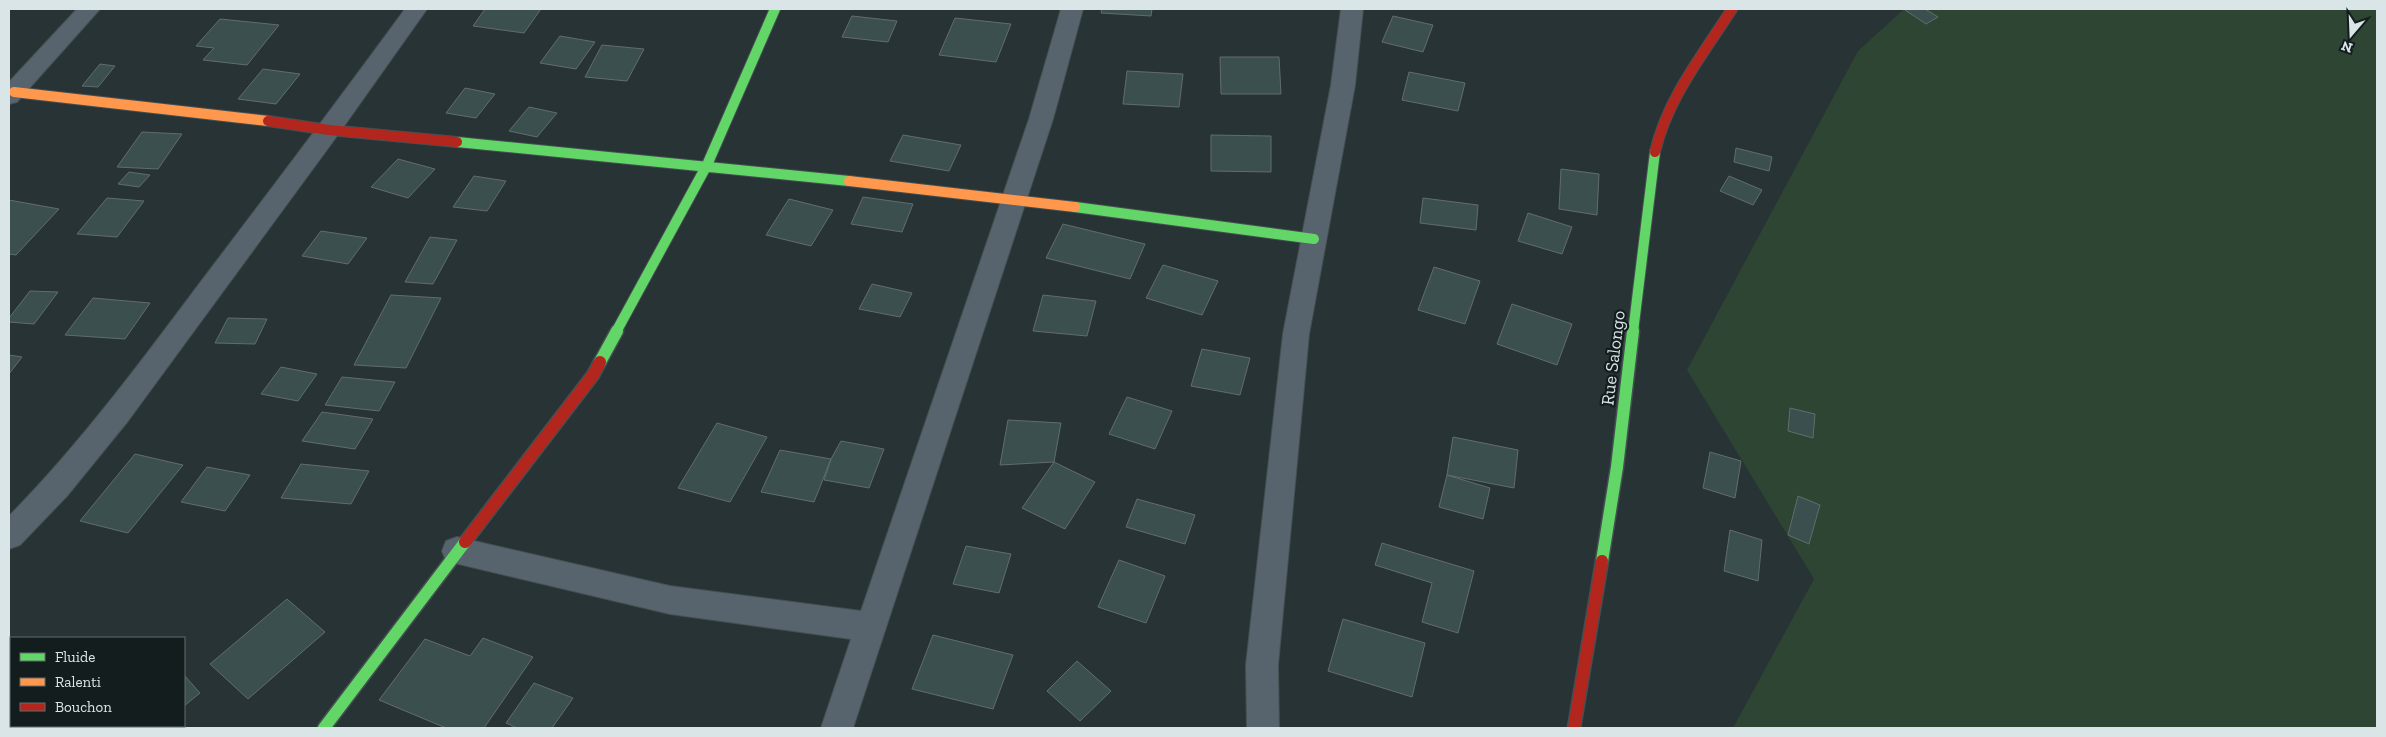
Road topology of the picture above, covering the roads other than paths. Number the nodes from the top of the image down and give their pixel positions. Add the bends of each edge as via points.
1 (89, 9) edge
2 (416, 9) edge
3 (775, 9) edge
4 (1072, 9) edge
5 (1352, 9) edge
6 (1732, 9) edge
7 (12, 94) edge
8 (329, 130) junction
9 (707, 165) junction
10 (1015, 199) junction
11 (1314, 240) junction
12 (9, 536) edge
13 (457, 552) junction
14 (871, 627) junction
15 (324, 728) edge
16 (837, 728) edge
17 (1263, 728) edge
18 (1574, 728) edge

1 - 7 street
2 - 8 street
3 - 9 street
4 - 10 street via 1042,119
5 - 11 street via 1343,85
6 - 18 street, Rue Salongo via 1671,106 1656,140 1617,467
7 - 8 street via 186,110
8 - 9 street
8 - 12 street via 118,413 57,488
9 - 10 street
9 - 13 street via 593,375
10 - 11 street
10 - 14 street
11 - 17 street via 1296,334 1262,665
13 - 14 street via 670,600
13 - 15 street
14 - 16 street

